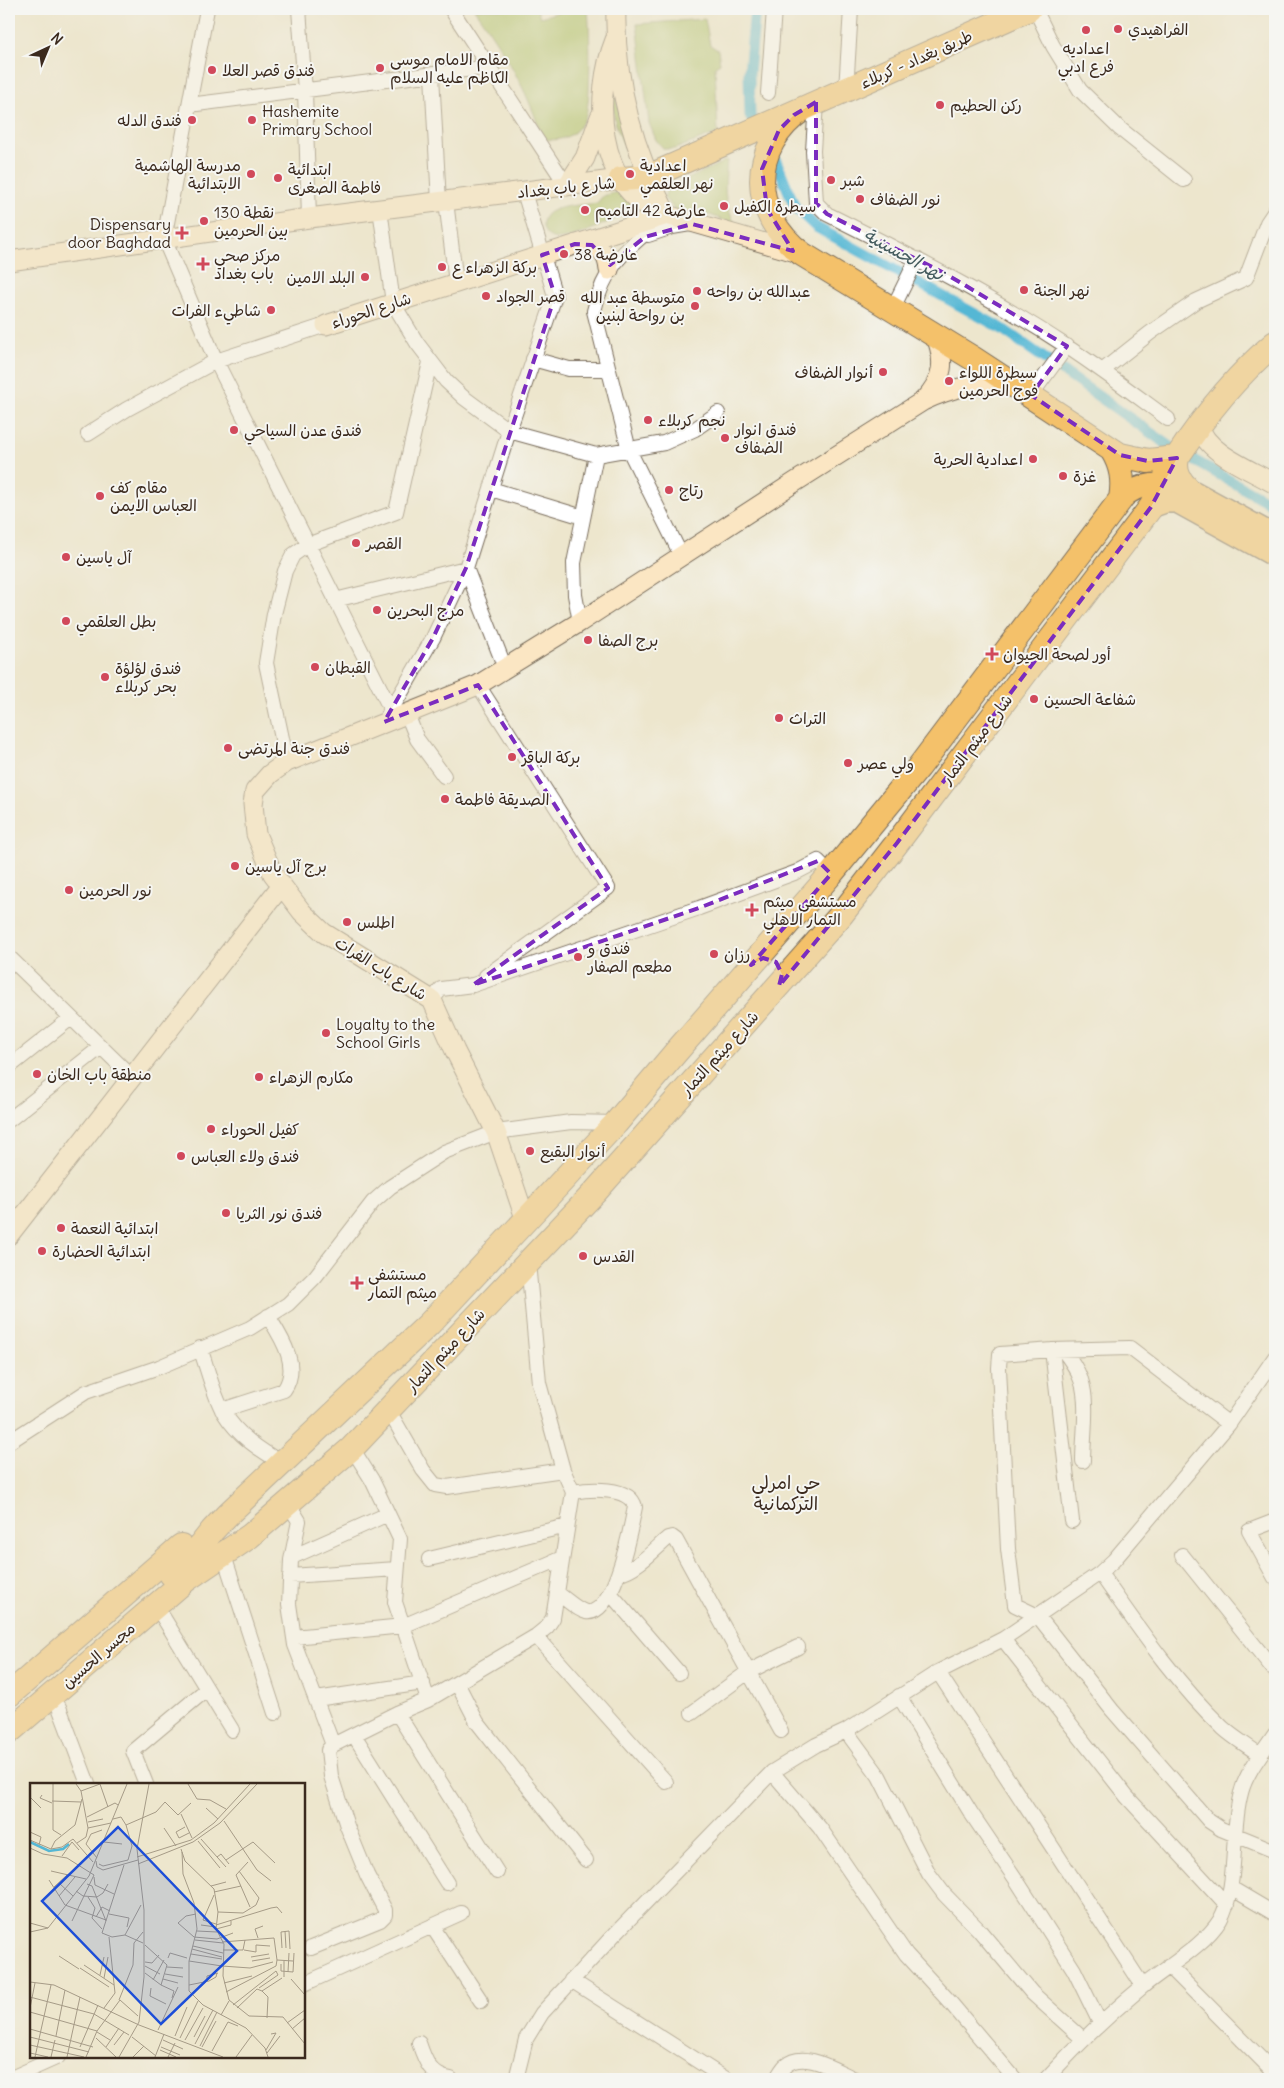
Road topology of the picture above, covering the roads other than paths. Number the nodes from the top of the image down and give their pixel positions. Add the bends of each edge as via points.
1 (207, 9) edge
2 (299, 9) edge
3 (451, 9) edge
4 (616, 9) edge
5 (774, 9) edge
6 (851, 9) edge
7 (1029, 9) edge
8 (1035, 9) edge
9 (615, 40) junction
10 (489, 68) junction
11 (432, 75) junction
12 (846, 90) junction
13 (305, 91) junction
14 (768, 93) dead end
15 (189, 106) junction
16 (602, 111) junction
17 (799, 111) junction
18 (648, 177) junction
19 (622, 180) junction
20 (1184, 180) dead end
21 (567, 186) junction
22 (524, 192) junction
23 (442, 202) junction
24 (380, 210) junction
25 (1275, 211) edge
26 (667, 215) junction
27 (309, 218) junction
28 (701, 225) junction
29 (164, 239) junction
30 (575, 244) junction
31 (629, 248) junction
32 (802, 254) junction
33 (542, 255) junction
34 (9, 260) edge
35 (914, 266) junction
36 (609, 270) junction
37 (456, 283) junction
38 (897, 300) junction
39 (393, 303) junction
40 (326, 325) joint
41 (935, 334) junction
42 (1275, 343) edge
43 (1063, 352) junction
44 (533, 359) junction
45 (216, 360) junction
46 (430, 362) junction
47 (607, 369) junction
48 (1102, 371) junction
49 (1029, 388) junction
50 (923, 401) junction
51 (718, 414) dead end
52 (1168, 419) dead end
53 (1199, 425) junction
54 (509, 432) junction
55 (88, 434) dead end
56 (629, 450) junction
57 (1112, 450) junction
58 (596, 455) junction
59 (1177, 458) junction
60 (1270, 481) edge
61 (491, 490) junction
62 (1177, 491) junction
63 (1120, 500) junction
64 (583, 517) junction
65 (1275, 536) edge
66 (307, 545) junction
67 (681, 555) junction
68 (1275, 556) edge
69 (466, 568) junction
70 (335, 600) junction
71 (580, 622) junction
72 (505, 668) junction
73 (478, 685) junction
74 (394, 715) junction
75 (287, 762) junction
76 (444, 776) dead end
77 (831, 874) junction
78 (281, 886) junction
79 (787, 924) junction
80 (814, 947) junction
81 (9, 957) edge
82 (752, 965) junction
83 (474, 986) junction
84 (779, 986) junction
85 (432, 1000) junction
86 (71, 1018) junction
87 (101, 1047) junction
88 (9, 1066) edge
89 (133, 1078) junction
90 (9, 1120) edge
91 (616, 1123) junction
92 (496, 1132) junction
93 (526, 1222) junction
94 (9, 1235) edge
95 (528, 1262) junction
96 (467, 1284) junction
97 (486, 1307) junction
98 (268, 1316) junction
99 (437, 1316) junction
100 (460, 1336) junction
101 (200, 1348) junction
102 (1058, 1350) junction
103 (1275, 1357) edge
104 (222, 1410) junction
105 (389, 1411) junction
106 (1229, 1424) junction
107 (9, 1442) edge
108 (352, 1448) junction
109 (1083, 1461) dead end
110 (282, 1463) junction
111 (563, 1470) junction
112 (573, 1492) junction
113 (288, 1503) junction
114 (228, 1514) junction
115 (388, 1514) junction
116 (1275, 1521) edge
117 (1072, 1522) dead end
118 (567, 1526) junction
119 (250, 1536) junction
120 (1182, 1554) dead end
121 (292, 1557) junction
122 (562, 1558) junction
123 (429, 1559) dead end
124 (226, 1562) junction
125 (398, 1569) junction
126 (619, 1573) junction
127 (1100, 1573) junction
128 (182, 1574) junction
129 (290, 1576) junction
130 (1275, 1578) edge
131 (557, 1593) junction
132 (610, 1593) junction
133 (1038, 1616) junction
134 (164, 1617) junction
135 (403, 1626) junction
136 (536, 1636) junction
137 (294, 1637) junction
138 (1003, 1639) junction
139 (798, 1647) dead end
140 (1275, 1671) edge
141 (748, 1672) junction
142 (938, 1672) junction
143 (679, 1673) dead end
144 (423, 1683) junction
145 (457, 1683) junction
146 (207, 1688) junction
147 (9, 1695) edge
148 (899, 1696) junction
149 (316, 1699) junction
150 (428, 1700) junction
151 (59, 1707) junction
152 (275, 1713) dead end
153 (398, 1713) junction
154 (692, 1713) dead end
155 (9, 1718) edge
156 (232, 1730) dead end
157 (846, 1731) junction
158 (9, 1732) edge
159 (781, 1732) dead end
160 (1275, 1734) edge
161 (354, 1735) junction
162 (333, 1745) junction
163 (9, 1750) edge
164 (1260, 1755) junction
165 (772, 1772) junction
166 (666, 1782) dead end
167 (88, 1783) edge
168 (146, 1783) edge
169 (1234, 1835) junction
170 (1275, 1851) edge
171 (586, 1860) dead end
172 (497, 1872) dead end
173 (448, 1883) dead end
174 (1231, 1888) junction
175 (1227, 1905) junction
176 (461, 1913) dead end
177 (1275, 1914) edge
178 (432, 1926) junction
179 (311, 1948) dead end
180 (1169, 1966) junction
181 (571, 1980) junction
182 (305, 1984) edge
183 (1142, 1986) junction
184 (481, 2001) dead end
185 (1100, 2023) junction
186 (1083, 2039) junction
187 (419, 2043) dead end
188 (56, 2058) edge
189 (1275, 2073) edge
190 (9, 2079) edge
191 (451, 2079) edge
192 (516, 2079) edge
193 (726, 2079) edge
194 (776, 2079) edge
195 (854, 2079) edge
196 (1016, 2079) edge
197 (1046, 2079) edge

1 - 15 street
2 - 13 street
3 - 10 street
4 - 9 street
5 - 14 street
6 - 12 street
7 - 12 highway, طريق بغداد - كربلاء
8 - 20 street via 1080,90 1119,128
9 - 16 street via 606,68
9 - 18 street via 624,103
10 - 11 street
10 - 21 street
11 - 13 street
11 - 23 street
12 - 17 highway, طريق بغداد - كربلاء
13 - 15 street
13 - 27 street
15 - 29 street
16 - 19 street via 608,146
16 - 21 street via 585,158
17 - 18 highway, طريق بغداد - كربلاء
17 - 32 highway via 773,139 764,157 762,181 767,209 781,234
17 - 35 street via 813,151 816,203 827,214
18 - 19 highway, طريق بغداد - كربلاء
18 - 26 street
19 - 21 street, شارع باب بغداد
19 - 26 street, شارع باب بغداد via 640,202
21 - 22 street, شارع باب بغداد
22 - 23 street, شارع باب بغداد
22 - 33 street
23 - 24 street, شارع باب بغداد
23 - 37 street
24 - 27 street, شارع باب بغداد
24 - 39 street
25 - 48 street via 1267,223 1246,278 1196,301
26 - 28 street, شارع باب بغداد
26 - 30 street, شارع الحوراء
26 - 31 street
27 - 29 street, شارع باب بغداد
28 - 31 street via 663,229
28 - 32 street, شارع باب بغداد
29 - 34 street, شارع باب بغداد
29 - 45 street
30 - 33 street, شارع الحوراء
30 - 36 street via 599,248
31 - 36 street
32 - 38 highway, شارع باب بغداد
33 - 37 street, شارع الحوراء
33 - 44 street via 554,296
35 - 38 street
35 - 43 street via 946,274
36 - 47 street via 599,290 594,311
37 - 39 street, شارع الحوراء
38 - 41 highway, شارع باب بغداد
39 - 40 street, شارع الحوراء
39 - 46 street
40 - 45 street, شارع الحوراء
41 - 49 highway, شارع باب بغداد
41 - 50 street via 940,348 941,370 933,390
42 - 53 highway via 1231,386
43 - 48 street
43 - 49 street
44 - 47 street via 570,369
44 - 54 street
45 - 55 street, شارع الحوراء
45 - 66 street
46 - 54 street via 463,397
46 - 66 street via 396,512
47 - 56 street
48 - 52 street
49 - 50 street via 991,383 968,385
49 - 57 highway, شارع باب بغداد
50 - 67 street
51 - 56 street via 664,443
53 - 59 highway
53 - 60 street via 1204,439 1214,449
54 - 58 street
54 - 61 street
56 - 58 street
56 - 67 street
57 - 59 highway, شارع باب بغداد via 1139,460
57 - 63 highway via 1121,470
58 - 64 street
59 - 62 highway, شارع ميثم التمار
61 - 64 street
61 - 69 street
62 - 63 main road via 1135,490
62 - 65 main road
62 - 68 main road
62 - 80 highway, شارع ميثم التمار via 1150,507 897,843
63 - 77 highway, شارع ميثم التمار via 924,761
64 - 71 street via 574,563
66 - 70 street
66 - 75 street via 293,555 285,571 266,663
67 - 71 street
69 - 70 street
69 - 72 street
69 - 74 street
70 - 74 street
71 - 72 street
72 - 73 street
73 - 74 street
73 - 83 street via 608,888
74 - 75 street
74 - 76 street via 417,739
75 - 78 street, شارع باب الفرات via 270,774 256,791 253,815 256,834
77 - 79 highway, شارع ميثم التمار
77 - 83 street via 818,861 699,908
78 - 85 street, شارع باب الفرات via 324,933
78 - 89 street
79 - 80 highway via 787,935 793,944 803,949
79 - 82 highway, شارع ميثم التمار
80 - 84 highway, شارع ميثم التمار
81 - 86 street
82 - 84 highway via 763,958 776,962 782,974
82 - 91 highway, شارع ميثم التمار
83 - 85 street via 441,989
84 - 95 highway, شارع ميثم التمار
85 - 92 street, شارع باب الفرات
86 - 87 street
86 - 88 street
87 - 89 street
87 - 90 street
89 - 94 street
91 - 92 street via 571,1122
91 - 93 highway, شارع ميثم التمار
92 - 93 street, شارع باب الفرات
92 - 98 street via 444,1152 390,1187 373,1202 314,1278 288,1304
93 - 96 highway, شارع ميثم التمار
95 - 97 highway, شارع ميثم التمار
95 - 111 street via 539,1383
96 - 97 highway via 468,1298
96 - 99 highway, شارع ميثم التمار
97 - 100 highway, شارع ميثم التمار
98 - 101 street via 250,1328
98 - 104 street via 287,1350 289,1384 284,1390
99 - 100 highway via 445,1313 459,1320
99 - 110 highway, شارع ميثم التمار
100 - 105 highway, شارع ميثم التمار
101 - 104 street
101 - 107 street via 159,1367 86,1392
102 - 106 street via 1130,1348
102 - 109 street via 1076,1366 1082,1381 1085,1396
102 - 117 street
102 - 133 street via 1000,1354 1008,1549 1015,1605
103 - 106 street
104 - 110 street via 240,1434
105 - 108 highway, شارع ميثم التمار
105 - 111 street via 435,1485 447,1487
106 - 127 street
108 - 113 highway, شارع ميثم التمار
108 - 115 street
110 - 114 highway, شارع ميثم التمار
111 - 112 street
112 - 118 street
112 - 126 street via 588,1489 613,1491 634,1501
113 - 119 highway, شارع ميثم التمار
113 - 121 street via 299,1521
114 - 128 highway, شارع ميثم التمار via 212,1530
114 - 147 highway via 182,1545
115 - 121 street
115 - 125 street via 400,1539
116 - 130 street via 1249,1531
118 - 122 street
118 - 123 street
119 - 124 highway
119 - 128 highway, شارع ميثم التمار
120 - 140 street
121 - 129 street
122 - 131 street
122 - 135 street
124 - 134 highway via 202,1587
124 - 152 street
125 - 129 street
125 - 135 street via 395,1602
126 - 132 street
126 - 141 street via 632,1568 668,1538 676,1540
127 - 133 street
127 - 164 street via 1152,1647 1192,1696 1225,1729
128 - 155 highway, مجسر الحسين
128 - 158 highway, مجسر الحسين
129 - 137 street via 289,1604
131 - 132 street via 586,1612 599,1607
131 - 136 street via 553,1618
132 - 143 street
133 - 138 street
133 - 169 street via 1112,1710 1209,1821
134 - 146 street
134 - 151 highway
135 - 137 street
135 - 144 street
136 - 145 street
136 - 166 street
137 - 149 street
138 - 142 street
138 - 175 street via 1127,1797
139 - 141 street
141 - 154 street
141 - 159 street
142 - 148 street
142 - 183 street
144 - 149 street
144 - 150 street
145 - 150 street
145 - 171 street via 477,1722
146 - 156 street
146 - 168 street via 133,1751
148 - 157 street
148 - 185 street via 1074,1970
149 - 162 street
150 - 153 street
151 - 163 highway
151 - 167 street
153 - 161 street
153 - 172 street
157 - 165 street
157 - 186 street via 879,1776 929,1874 944,1894 1032,1993
160 - 164 street
161 - 162 street
161 - 173 street
162 - 179 street via 327,1758 336,1793 367,1875 386,1910 385,1916 372,1924
164 - 169 street via 1241,1792
165 - 181 street
165 - 196 street via 820,1828 906,1954
169 - 170 street
169 - 174 street
174 - 175 street
174 - 177 street
175 - 180 street via 1219,1922 1205,1938
176 - 178 street
178 - 182 street
178 - 184 street
180 - 183 street
180 - 189 street
181 - 192 street via 542,2013 526,2040
181 - 193 street
183 - 185 street
185 - 186 street
186 - 197 street
187 - 191 street via 424,2060 435,2073
188 - 190 street
194 - 195 street via 785,2066 798,2059

